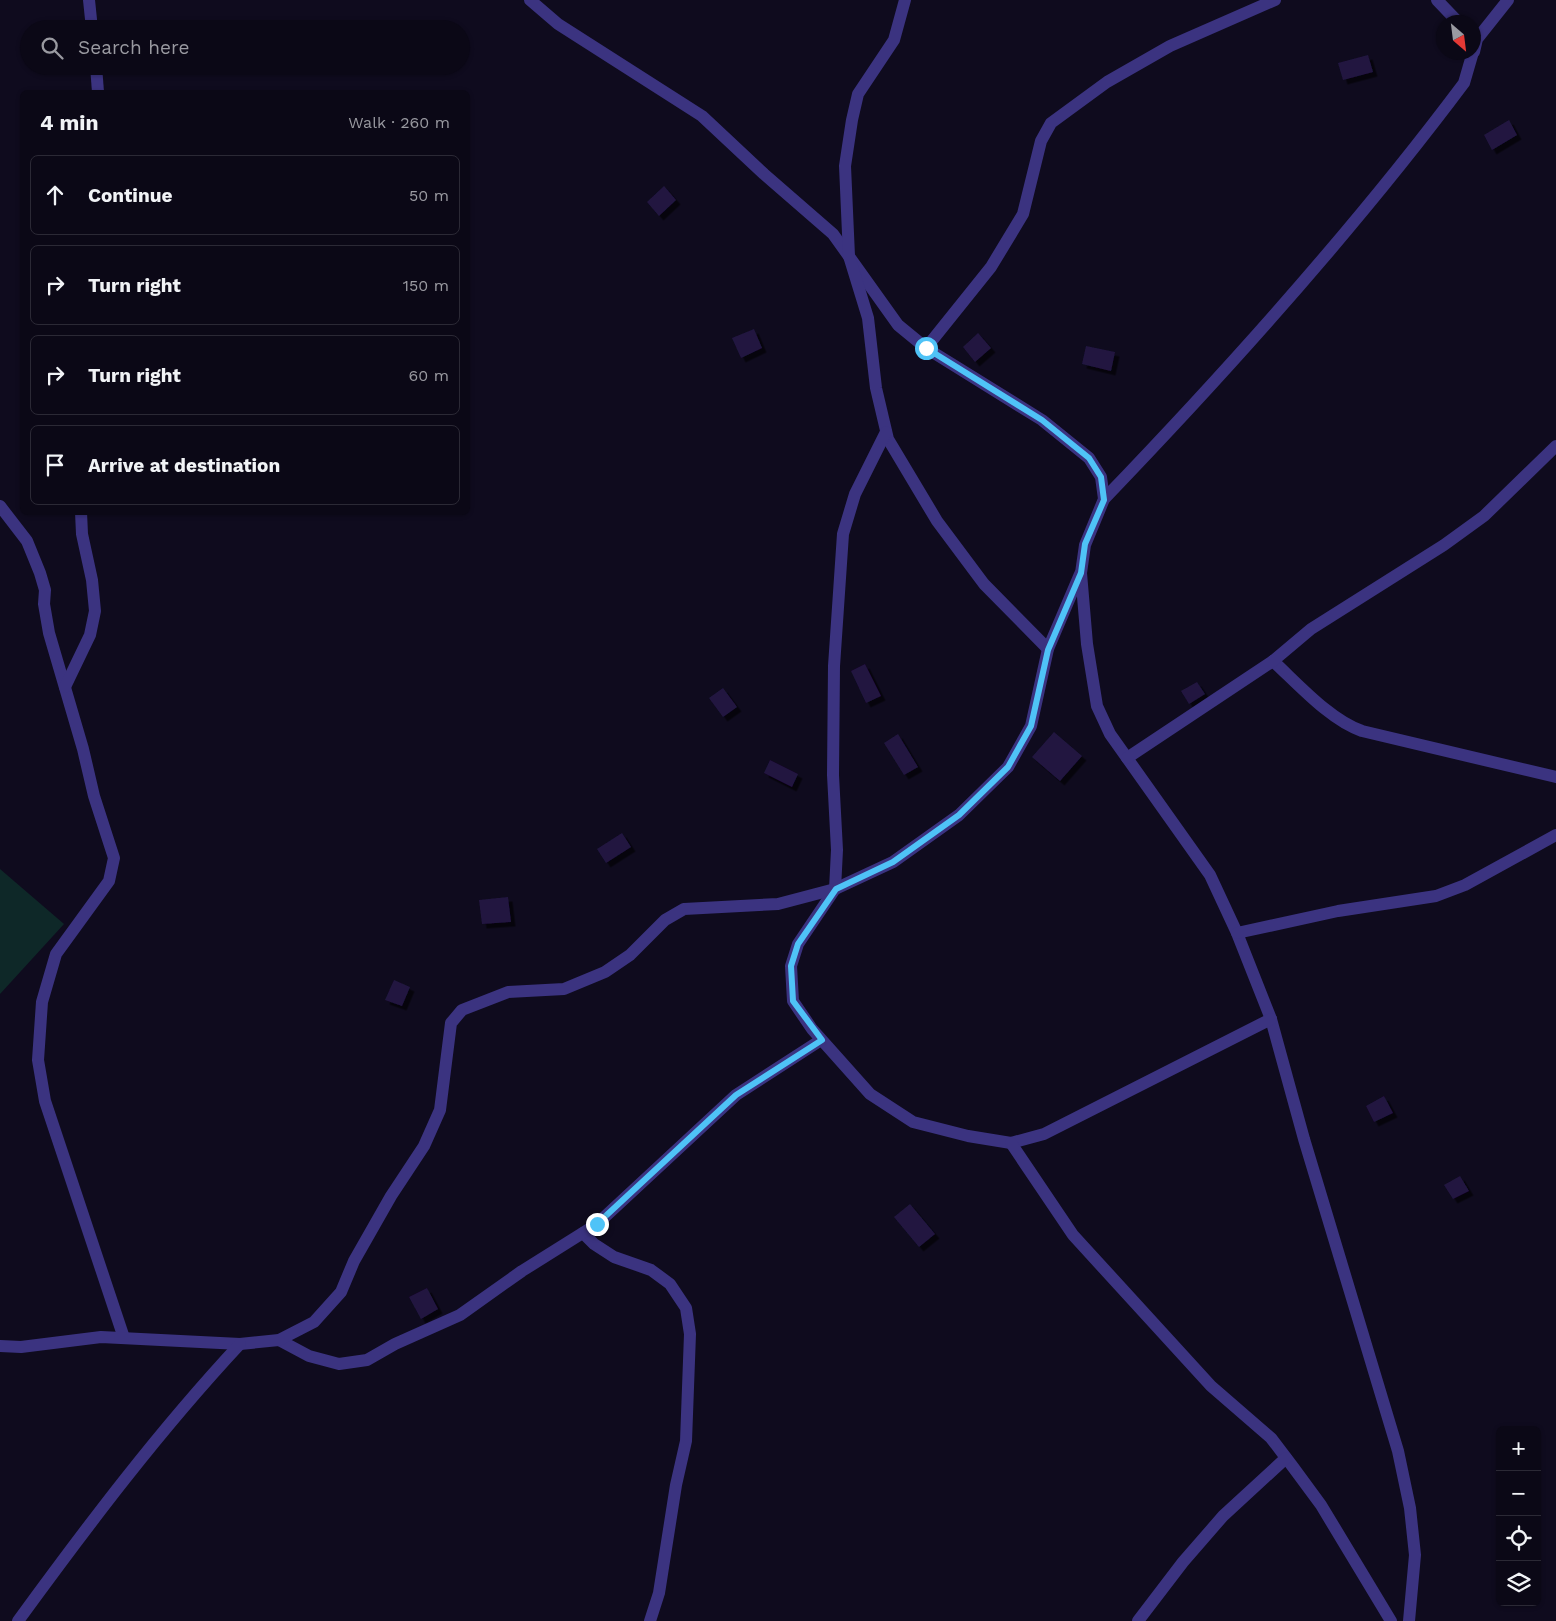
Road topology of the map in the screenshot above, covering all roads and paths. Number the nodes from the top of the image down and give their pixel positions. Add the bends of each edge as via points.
1 (89, 0) edge
2 (530, 0) edge
3 (905, 0) edge
4 (1275, 0) edge
5 (1437, 0) edge
6 (1508, 0) edge
7 (1451, 15) edge
8 (91, 20) edge
9 (1481, 30) edge
10 (1471, 60) edge
11 (97, 75) edge
12 (98, 90) edge
13 (849, 256) junction
14 (926, 348) junction
15 (886, 432) junction
16 (1556, 446) edge
17 (1104, 500) junction
18 (0, 506) edge
19 (81, 515) edge
20 (1081, 573) junction
21 (1048, 650) junction
22 (1273, 661) junction
23 (65, 687) junction
24 (1127, 758) junction
25 (1556, 778) edge
26 (1556, 835) edge
27 (836, 889) junction
28 (1237, 933) junction
29 (1271, 1019) junction
30 (822, 1040) junction
31 (1011, 1142) junction
32 (584, 1233) junction
33 (124, 1338) junction
34 (279, 1340) junction
35 (240, 1344) junction
36 (0, 1346) edge
37 (1286, 1458) junction
38 (18, 1621) edge
39 (650, 1621) edge
40 (1138, 1621) edge
41 (1391, 1621) edge
42 (1409, 1621) edge

1 - 8 street
2 - 13 street via 558,24 702,116 833,234
3 - 13 street via 894,40 858,94 852,120 845,166
4 - 14 street via 1170,46 1107,82 1051,123 1041,141 1023,214 991,267
5 - 7 street
6 - 9 street
10 - 17 street via 1464,83 1316,268 1191,409
11 - 12 street
13 - 14 street via 898,325
13 - 15 street via 868,318 876,388
14 - 17 street via 1042,420 1089,458 1101,477
15 - 21 street via 942,529 984,584
15 - 27 street via 855,494 843,534 834,666
16 - 22 street via 1484,516 1311,629
17 - 20 street via 1085,544
18 - 23 street via 27,541 40,573 49,633
19 - 23 street via 95,611 90,636
20 - 21 street
20 - 24 street via 1087,644 1098,706 1110,734
21 - 27 street via 1031,726 1008,767 959,815 893,862
22 - 24 street
22 - 25 street via 1348,726
23 - 33 street via 114,858 109,882 56,954 42,1002 38,1060 45,1101
24 - 28 street via 1210,875
26 - 28 street via 1465,885 1436,896 1338,911
27 - 30 street via 798,944 791,966 793,1001
27 - 34 street via 778,904 684,909 665,920 630,955 605,972 564,989 508,992 462,1010 452,1023 440,1110 424,1146 386,1204 354,1261 341,1292 314,1322
28 - 29 street
29 - 31 street via 1044,1134
29 - 42 street via 1398,1451 1410,1508 1415,1556
30 - 31 street via 870,1094 913,1122 968,1136
30 - 32 street via 736,1095
31 - 37 street via 1073,1235 1211,1386 1270,1438
32 - 34 street via 460,1314 367,1360 339,1364 309,1356
32 - 39 street via 614,1258 652,1270 670,1284 686,1308 690,1334 686,1441 659,1593
33 - 35 street
33 - 36 street
34 - 35 street
35 - 38 street via 144,1453
37 - 40 street via 1223,1516
37 - 41 street via 1321,1506

